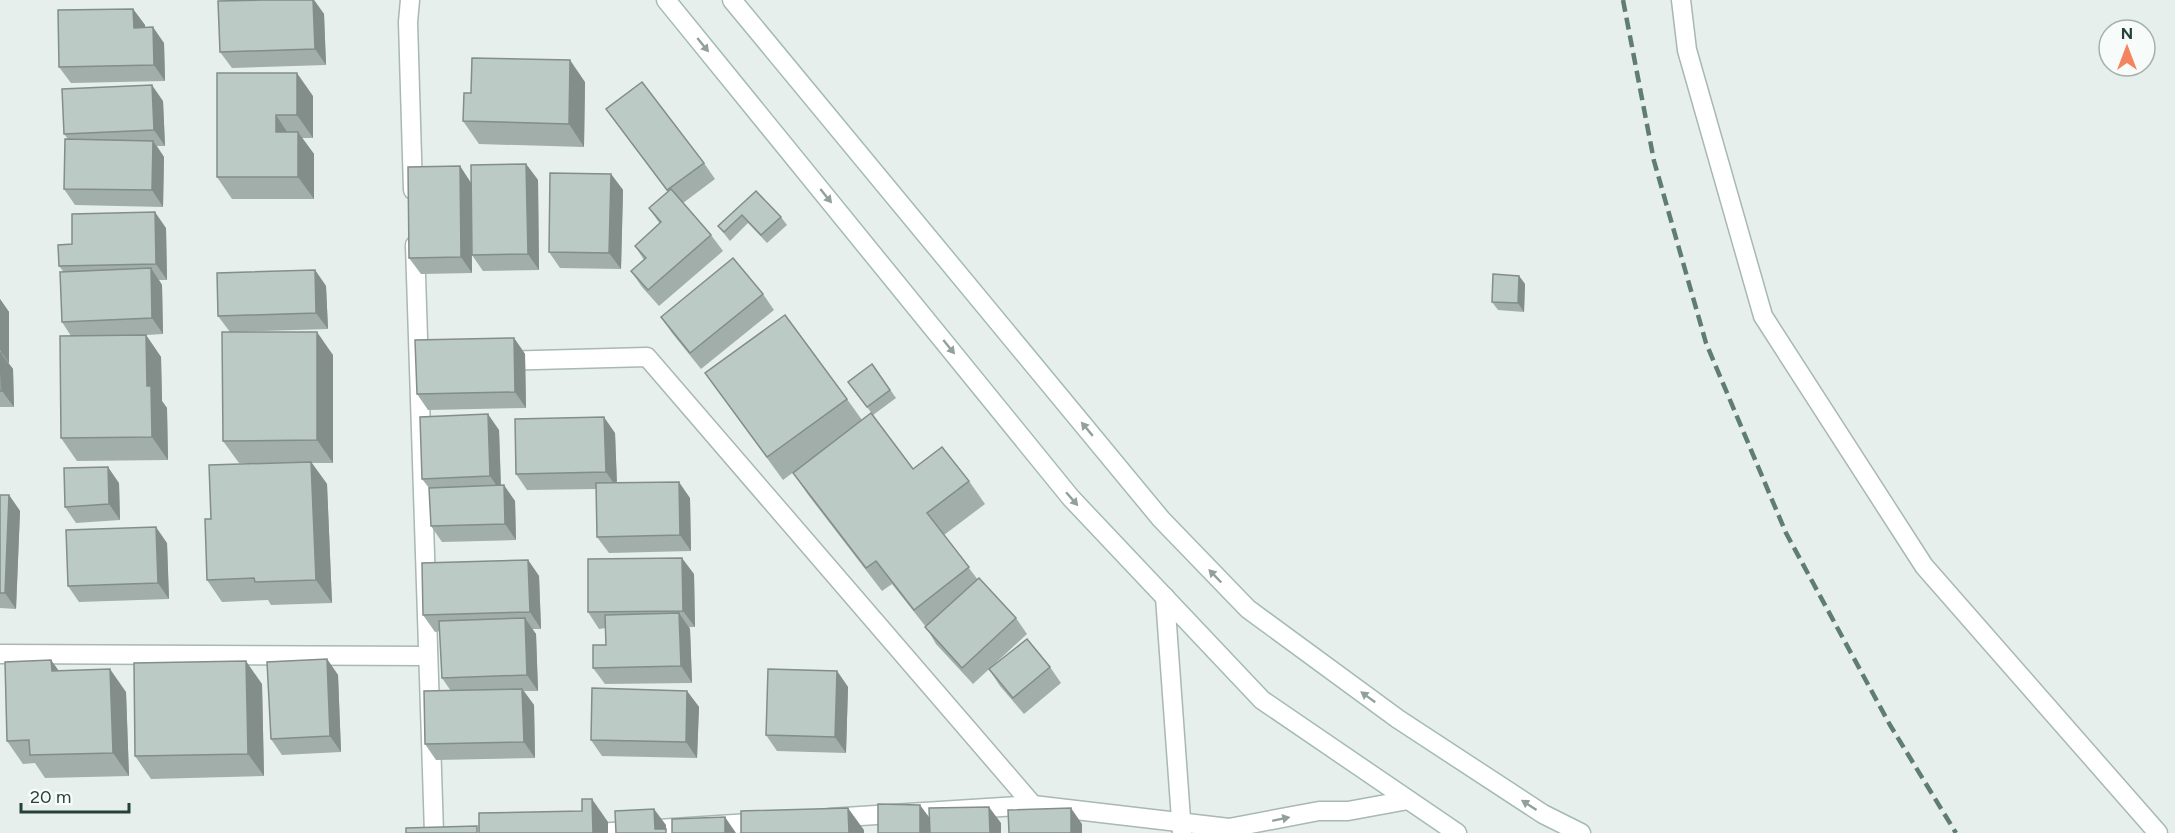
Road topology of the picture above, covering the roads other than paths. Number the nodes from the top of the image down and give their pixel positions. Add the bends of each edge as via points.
1 (410, 0) edge
2 (666, 0) edge
3 (732, 0) edge
4 (1681, 0) edge
5 (488, 362) edge
6 (442, 363) edge
7 (419, 364) junction
8 (1165, 597) junction
9 (0, 654) edge
10 (428, 656) junction
11 (1408, 800) junction
12 (1033, 805) junction
13 (809, 819) edge
14 (786, 821) edge
15 (1182, 828) edge
16 (434, 833) edge
17 (597, 833) edge
18 (1457, 833) edge
19 (1581, 833) edge
20 (2158, 833) edge

1 - 7 street
2 -> 8 street via 1071,498
19 -> 3 street via 1543,814 1398,719 1248,609 1161,519
4 - 20 street via 1687,50 1764,316 1923,566
5 - 12 street via 647,357
6 - 7 street
7 - 10 street
8 - 11 street via 1262,700
8 - 15 street
9 - 10 street
10 - 16 street
15 -> 11 street via 1229,828
11 - 18 street
12 - 13 street
12 - 15 street
14 - 17 street

